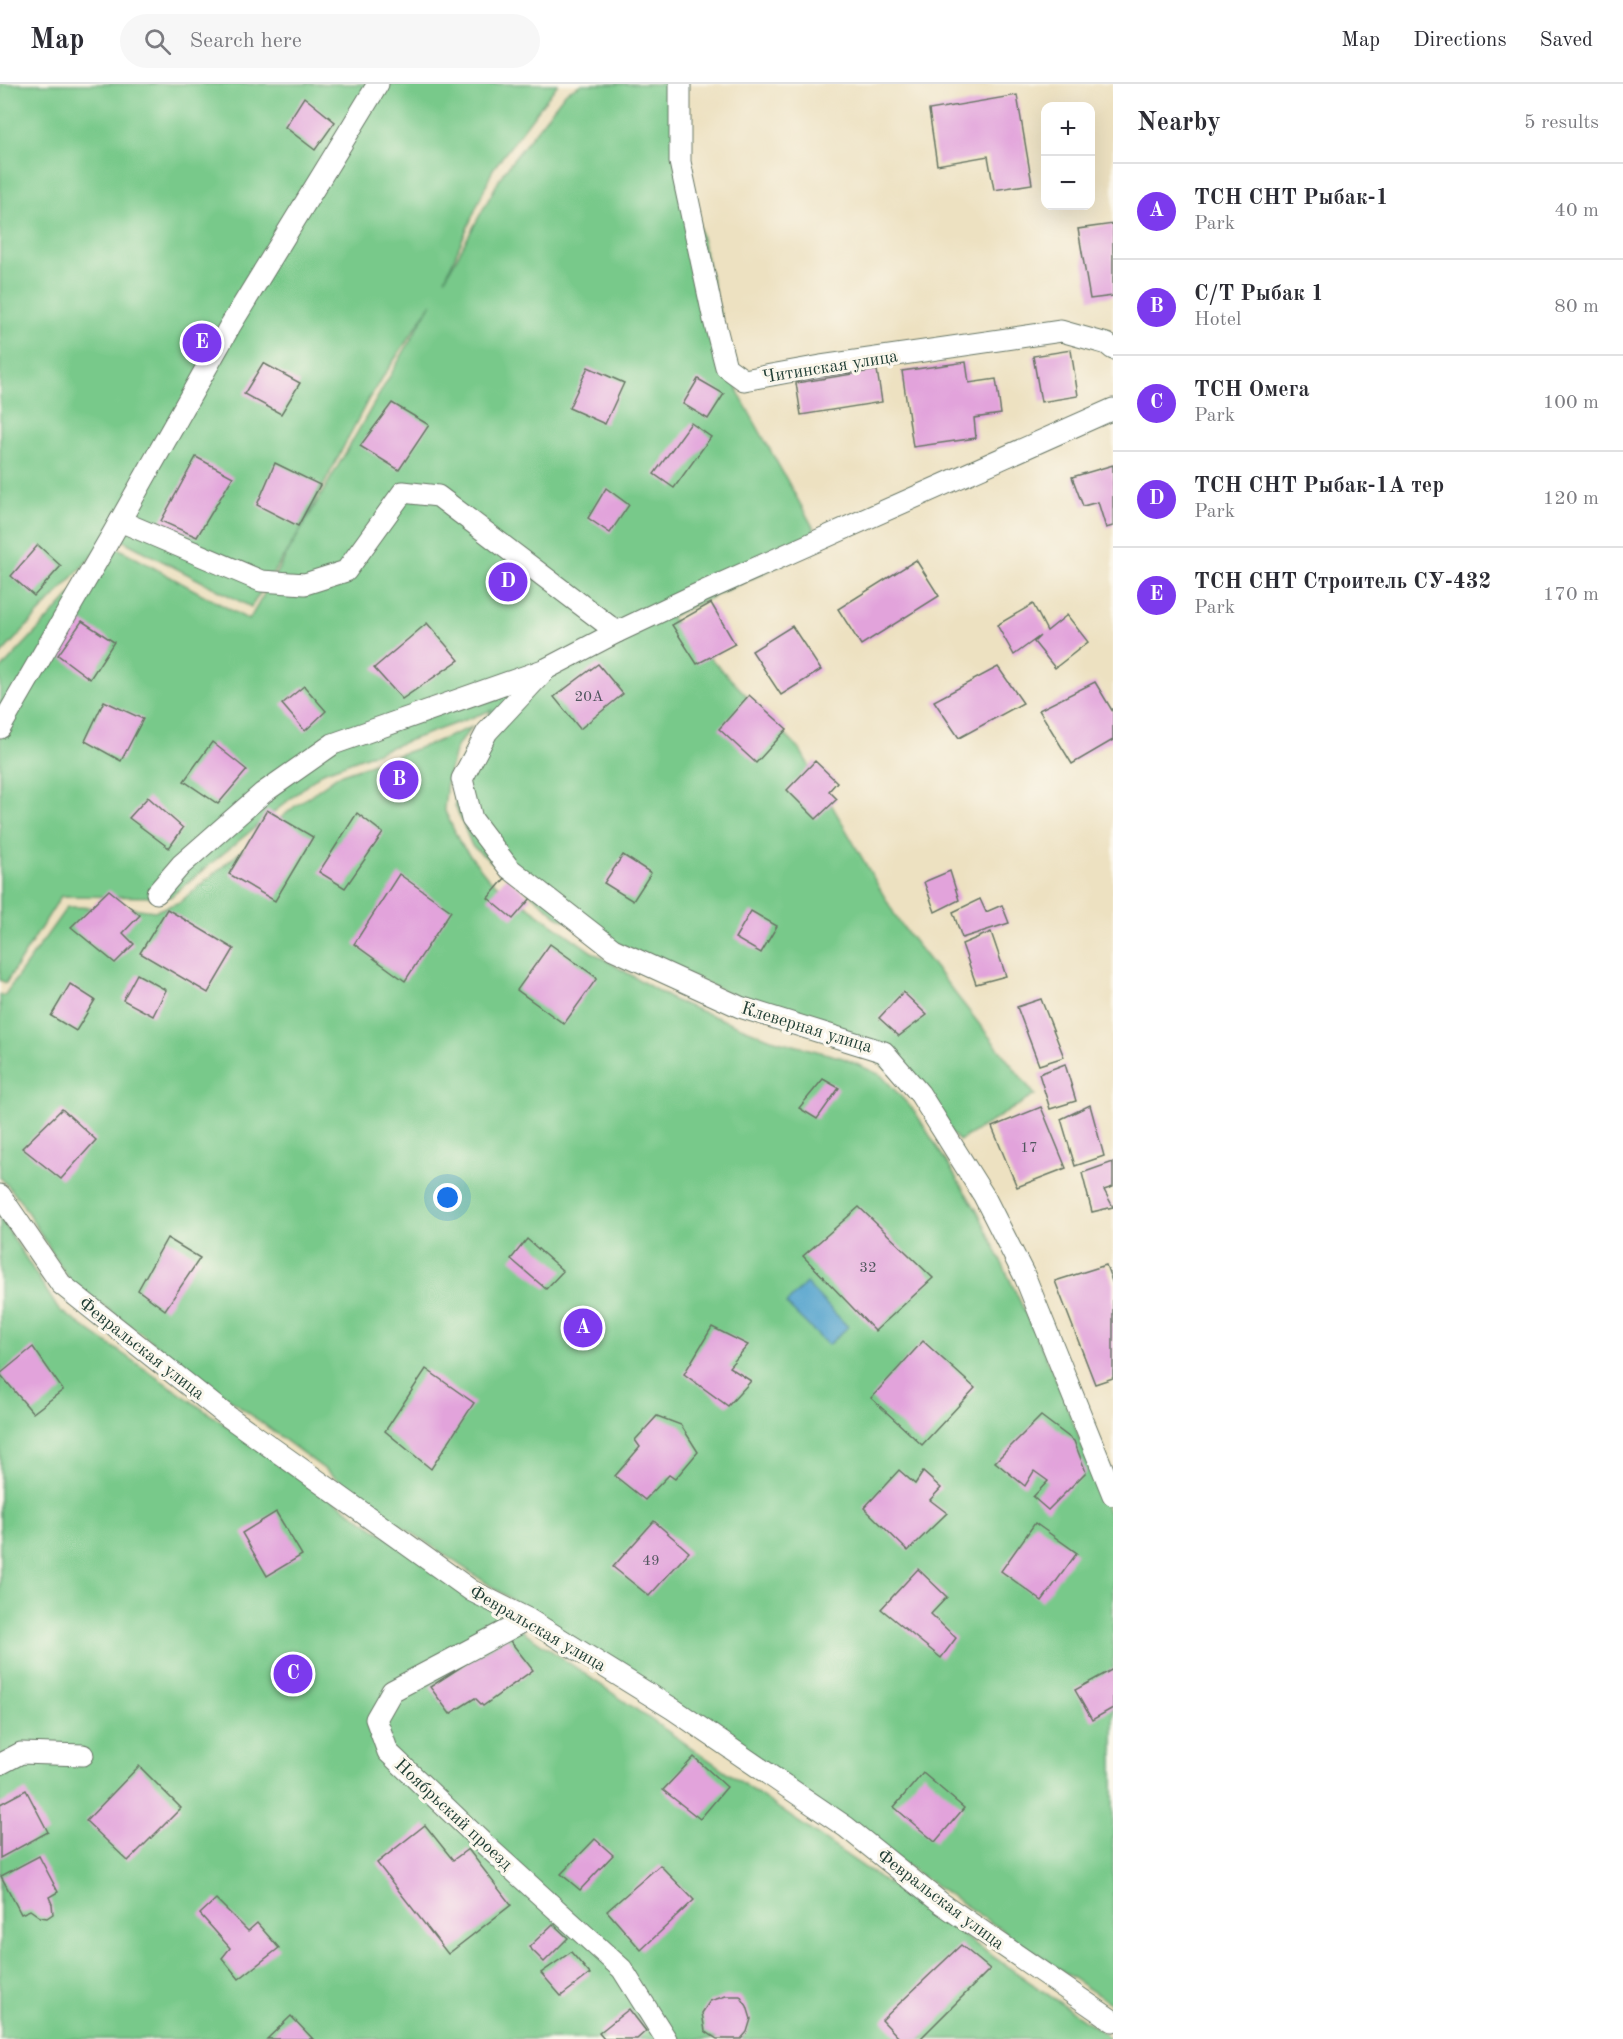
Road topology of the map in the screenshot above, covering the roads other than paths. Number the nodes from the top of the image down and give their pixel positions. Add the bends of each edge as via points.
1 (378, 84) edge
2 (680, 84) edge
3 (1113, 349) edge
4 (1113, 409) edge
5 (120, 521) junction
6 (617, 632) junction
7 (546, 669) junction
8 (0, 728) edge
9 (157, 893) dead end
10 (0, 1195) edge
11 (1113, 1496) edge
12 (528, 1619) junction
13 (83, 1755) dead end
14 (0, 1764) edge
15 (1113, 2021) edge
16 (666, 2039) edge

1 - 5 lane via 230,326
2 - 3 lane, Читинская улица via 680,162 697,241 726,367 744,380 1061,331
4 - 6 lane
5 - 6 lane via 261,581 305,584 346,571 403,492 438,496
5 - 8 lane
6 - 7 lane
7 - 9 lane via 333,744 263,793 181,865
7 - 11 lane, Клеверная улица via 487,732 462,779 472,819 509,868 613,949 740,1007 884,1052 920,1094 984,1196 1025,1277
10 - 12 lane, Февральская улица via 61,1284 226,1415 472,1591
12 - 15 lane, Февральская улица via 673,1709 837,1821 941,1903
12 - 16 lane, Ноябрьский проезд via 392,1691 376,1719 388,1752 622,1969
13 - 14 lane via 21,1753

